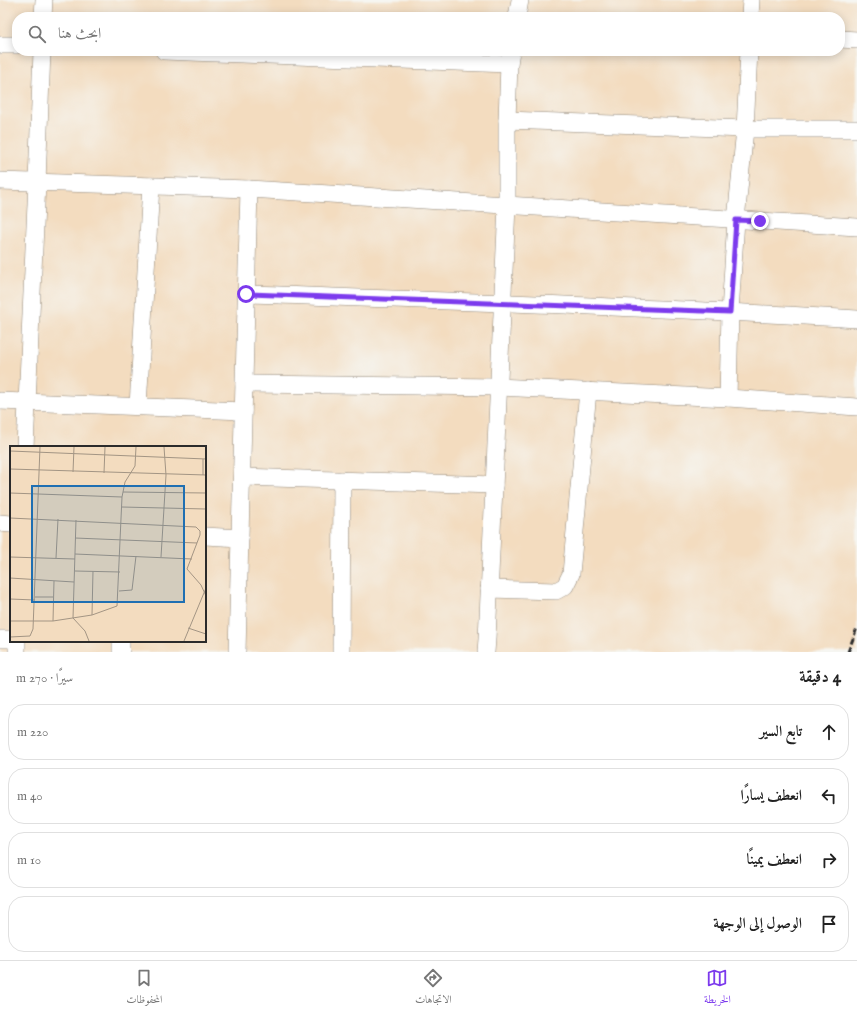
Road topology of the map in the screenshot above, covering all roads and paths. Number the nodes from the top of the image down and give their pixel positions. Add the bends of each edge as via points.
1 (44, 0) edge
2 (520, 0) edge
3 (751, 0) edge
4 (43, 12) edge
5 (518, 12) edge
6 (750, 12) edge
7 (845, 40) edge
8 (857, 40) edge
9 (0, 45) edge
10 (12, 45) edge
11 (42, 56) edge
12 (411, 56) edge
13 (749, 56) edge
14 (510, 58) edge
15 (507, 120) junction
16 (745, 129) junction
17 (857, 129) edge
18 (0, 181) edge
19 (37, 182) junction
20 (151, 186) junction
21 (249, 189) junction
22 (507, 206) junction
23 (736, 220) junction
24 (857, 228) edge
25 (246, 294) junction
26 (503, 302) junction
27 (730, 312) junction
28 (857, 319) edge
29 (244, 384) junction
30 (499, 387) junction
31 (588, 391) junction
32 (728, 398) junction
33 (0, 401) edge
34 (27, 402) junction
35 (138, 406) junction
36 (857, 407) edge
37 (243, 411) junction
38 (25, 446) edge
39 (242, 476) junction
40 (342, 480) junction
41 (494, 485) junction
42 (206, 536) edge
43 (240, 538) junction
44 (489, 589) junction
45 (18, 642) edge
46 (17, 652) edge
47 (237, 652) edge
48 (341, 652) edge
49 (486, 652) edge

1 - 4 street
2 - 5 street
3 - 6 street
7 - 8 street
9 - 10 street
11 - 19 street
12 - 14 street
13 - 16 street
14 - 15 street
15 - 16 street
15 - 22 street
16 - 17 street
16 - 23 street
18 - 19 street
19 - 20 street
19 - 34 street
20 - 21 street
20 - 35 street
21 - 22 street
21 - 25 street
22 - 23 street
22 - 26 street
23 - 24 street
23 - 27 street
25 - 26 street
25 - 29 street
26 - 27 street
26 - 30 street
27 - 28 street
27 - 32 street
29 - 30 street
29 - 37 street
30 - 31 street
30 - 41 street
31 - 32 street
31 - 44 street via 571,574 565,586 556,591
32 - 36 street
33 - 34 street
34 - 35 street
34 - 38 street
35 - 37 street
37 - 39 street
39 - 40 street
39 - 43 street
40 - 41 street
40 - 48 street
41 - 44 street
42 - 43 street
43 - 47 street
44 - 49 street
45 - 46 street

